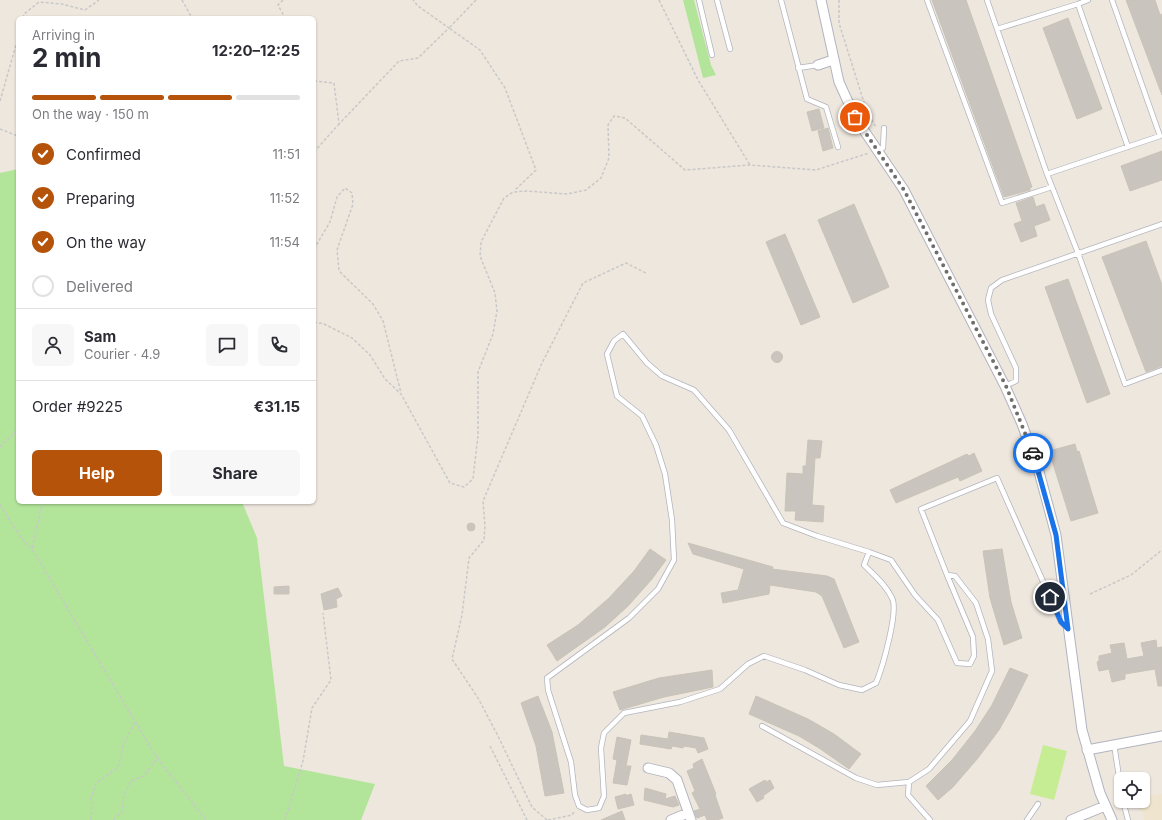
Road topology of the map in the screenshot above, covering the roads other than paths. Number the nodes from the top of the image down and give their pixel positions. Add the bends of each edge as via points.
1 (699, 0) edge
2 (717, 0) edge
3 (781, 0) edge
4 (821, 0) edge
5 (927, 0) edge
6 (987, 0) edge
7 (1088, 0) edge
8 (1112, 0) edge
9 (1078, 4) junction
10 (997, 29) junction
11 (730, 49) dead end
12 (712, 55) dead end
13 (833, 60) junction
14 (818, 65) joint
15 (798, 68) junction
16 (884, 128) dead end
17 (838, 147) dead end
18 (1128, 147) junction
19 (876, 150) junction
20 (1047, 174) junction
21 (1052, 187) junction
22 (1162, 224) edge
23 (1078, 253) junction
24 (1162, 370) edge
25 (1006, 386) junction
26 (869, 552) junction
27 (947, 575) junction
28 (1068, 629) junction
29 (762, 726) dead end
30 (1162, 736) edge
31 (1114, 744) junction
32 (1087, 750) junction
33 (648, 768) dead end
34 (1118, 772) edge
35 (909, 782) junction
36 (1038, 804) dead end
37 (1105, 806) junction
38 (1125, 808) edge
39 (690, 816) edge
40 (671, 820) edge
41 (930, 820) edge
42 (1027, 820) edge
43 (1071, 820) edge
44 (1112, 820) edge
45 (1128, 820) edge

1 - 12 lane
2 - 11 lane
3 - 15 lane
4 - 13 street
5 - 21 lane via 1002,203
6 - 10 lane
7 - 9 lane
8 - 18 lane via 1160,136
9 - 10 lane
9 - 18 lane
10 - 20 lane
13 - 14 street
13 - 19 street via 839,82 855,117
14 - 15 lane
15 - 17 lane via 806,99 826,107
16 - 19 lane via 883,148
18 - 20 lane
19 - 25 street via 904,190
20 - 21 lane
21 - 23 lane
22 - 23 lane
23 - 24 lane via 1125,384
23 - 25 lane via 1002,280 991,288 988,300 991,314 1016,368 1016,381
25 - 28 street via 1038,468 1056,535
26 - 26 lane via 864,565 879,579 893,599 891,628 876,683 862,690 840,685 764,656 748,664 720,689 680,702 624,713 604,733 601,748 604,796 599,808 587,810 579,806 571,762 548,690 547,678 629,618 658,589 674,560 672,520 665,474 656,445 642,416 617,396 607,354 614,341 624,334 647,363 662,376 694,390 729,430 783,522 817,536
26 - 27 lane via 891,560 938,620 957,663 970,664 974,656 973,637
27 - 28 lane via 921,509 997,478 1061,622
27 - 35 lane via 955,576 976,603 988,639 992,671 970,721 929,769
28 - 32 street
29 - 35 lane via 856,778 877,784
30 - 31 street
31 - 32 street
31 - 34 lane
32 - 37 street
33 - 39 street via 669,773 677,780
35 - 41 lane via 908,795
36 - 42 lane
37 - 43 street
37 - 44 street
38 - 45 lane
39 - 40 street

